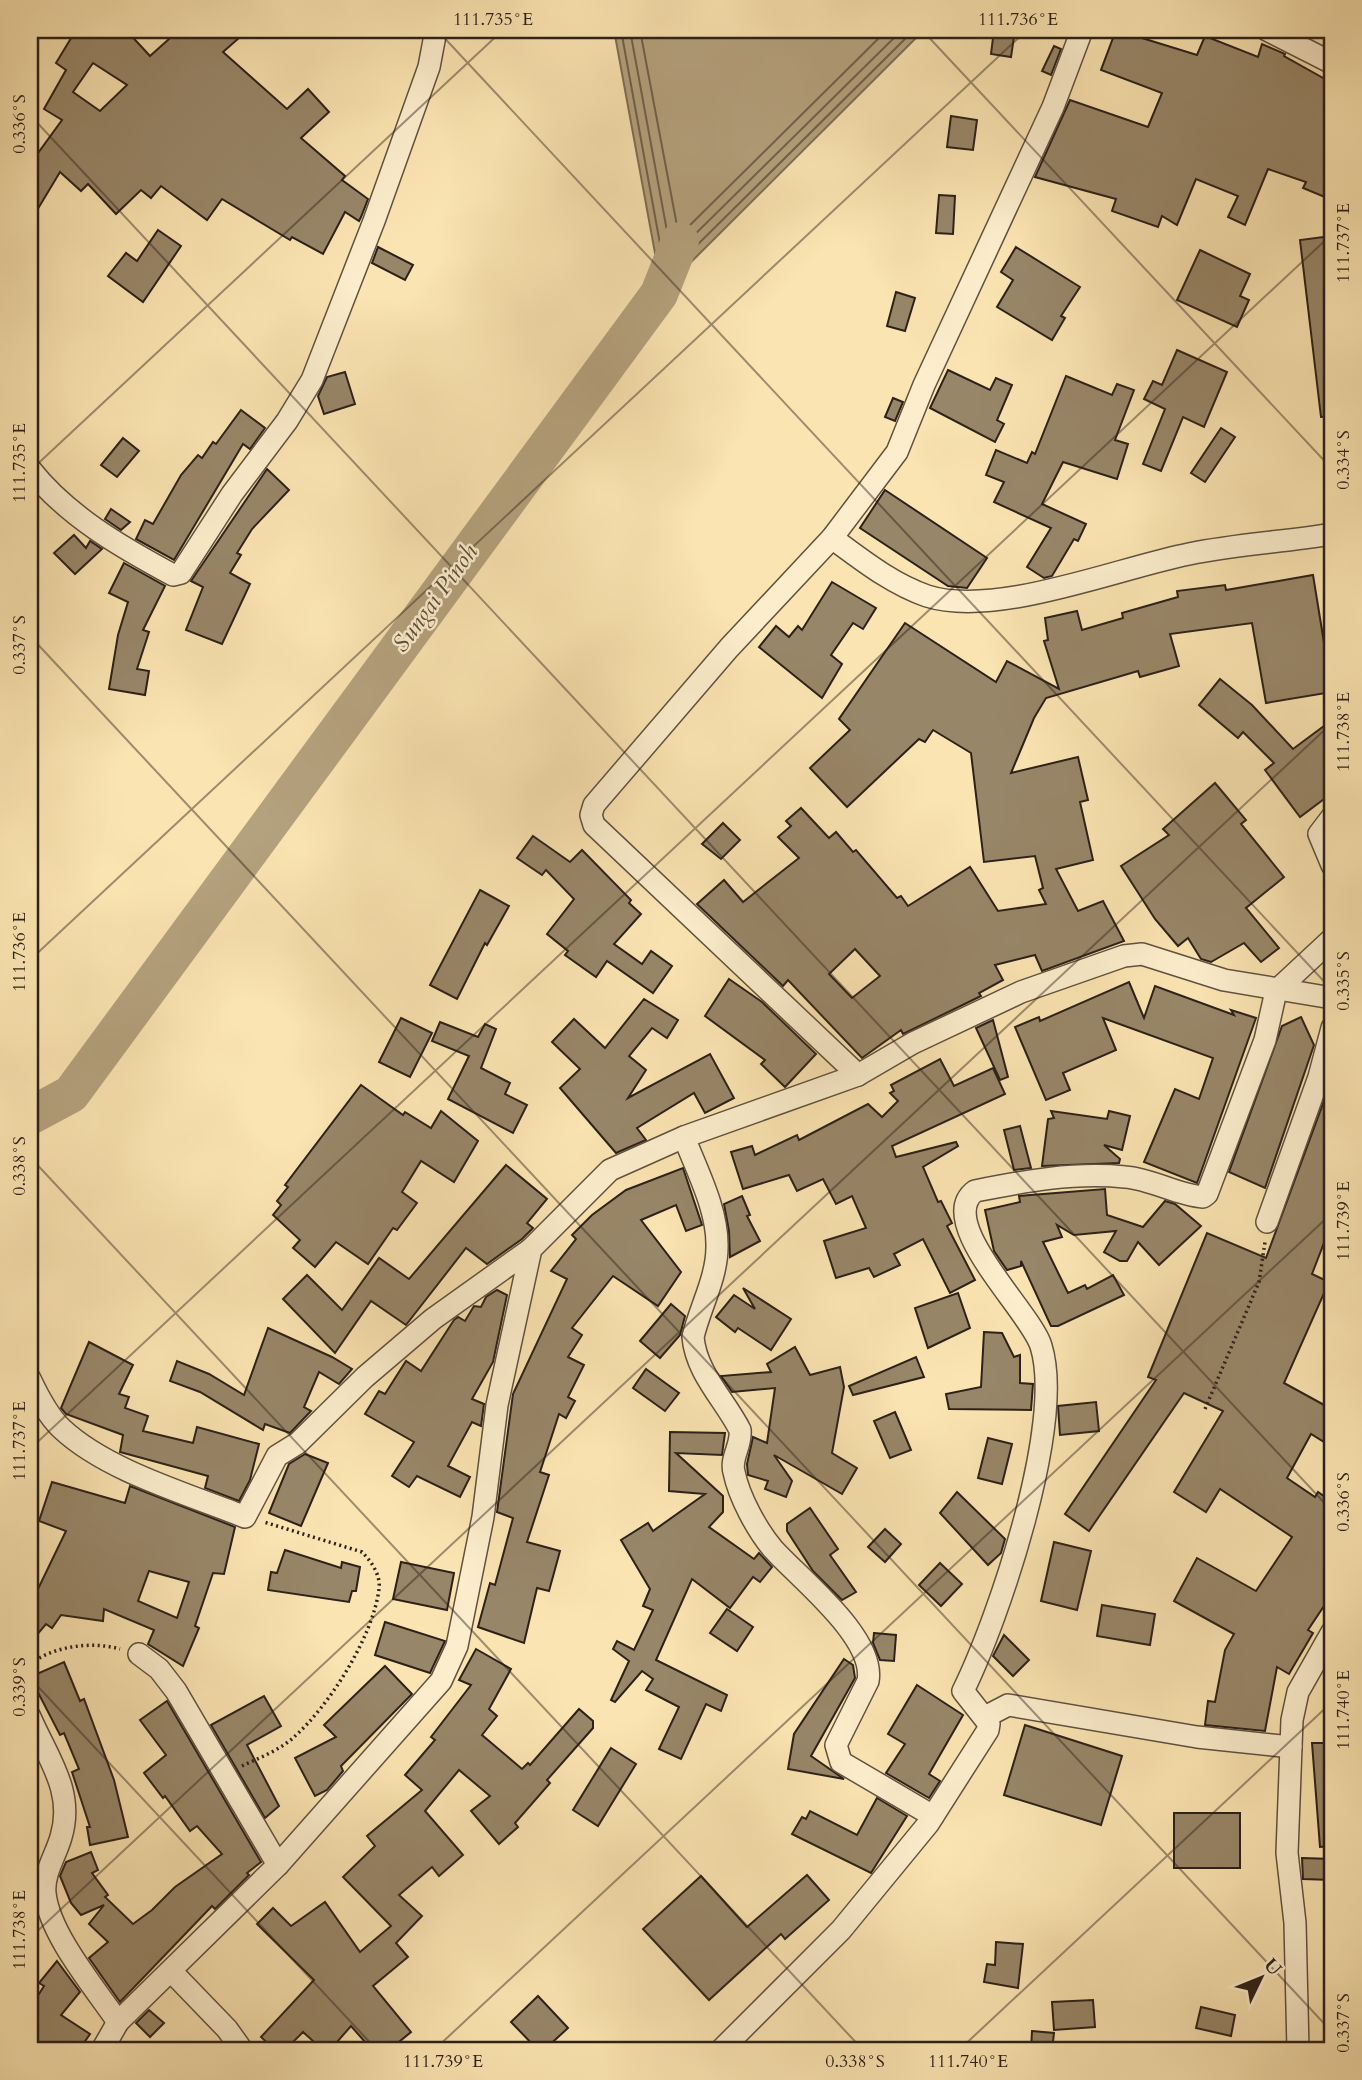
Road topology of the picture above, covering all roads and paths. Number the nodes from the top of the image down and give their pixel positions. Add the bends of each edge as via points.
1 (436, 30) edge
2 (1082, 30) edge
3 (1267, 30) edge
4 (1332, 63) edge
5 (30, 469) edge
6 (1332, 534) edge
7 (832, 538) junction
8 (1332, 817) edge
9 (1332, 864) edge
10 (1332, 939) edge
11 (1276, 991) junction
12 (1332, 998) edge
13 (1332, 1028) edge
14 (858, 1075) junction
15 (684, 1137) junction
16 (1267, 1222) joint
17 (531, 1249) junction
18 (30, 1379) edge
19 (1205, 1409) dead end
20 (245, 1517) junction
21 (1332, 1632) edge
22 (139, 1654) joint
23 (30, 1664) edge
24 (30, 1717) edge
25 (985, 1717) junction
26 (1291, 1747) junction
27 (226, 1774) junction
28 (933, 1815) junction
29 (278, 1865) junction
30 (171, 1971) junction
31 (118, 2022) junction
32 (102, 2050) edge
33 (242, 2050) edge
34 (721, 2050) edge
35 (1298, 2050) edge

1 - 5 street via 429,67 379,209 312,380 181,573 173,575 115,544
2 - 7 street via 1053,107 897,452
3 - 4 street
6 - 7 street via 1190,554 1056,587 966,602 928,596 890,579
7 - 14 street via 654,732 594,805 591,815 594,825
8 - 9 street via 1319,834
10 - 11 street
11 - 12 street
11 - 14 street via 1142,954 1124,956 1021,992 913,1043
11 - 25 street via 1265,1040 1208,1194 1202,1197 1145,1180 1090,1176 1039,1178 975,1191 967,1198 964,1207 976,1246 1035,1329 1046,1380 1046,1420 1035,1476 998,1602 963,1690
13 - 16 street
14 - 15 street
15 - 17 street via 610,1170
15 - 28 street via 713,1216 717,1247 694,1348 716,1397 740,1430 733,1471 772,1548 817,1592 856,1640 870,1670 836,1754 841,1762
16 - 19 path via 1259,1282
17 - 20 street via 433,1319 298,1443 277,1456
17 - 29 street via 497,1405 483,1517 457,1646 433,1690
18 - 20 street via 62,1429 97,1454
20 - 27 path via 362,1552 373,1563 379,1588 347,1671 323,1703 294,1738
21 - 26 street via 1298,1692
22 - 23 path via 115,1647 59,1648
22 - 27 street via 159,1669 176,1691
24 - 31 street via 66,1797 62,1836 44,1891 50,1913
25 - 26 street via 1008,1705 1170,1733
25 - 28 street via 988,1730
26 - 35 street via 1287,1853 1295,1923
27 - 29 street
28 - 34 street via 841,1930
29 - 30 street
30 - 31 street
30 - 33 street
31 - 32 street

